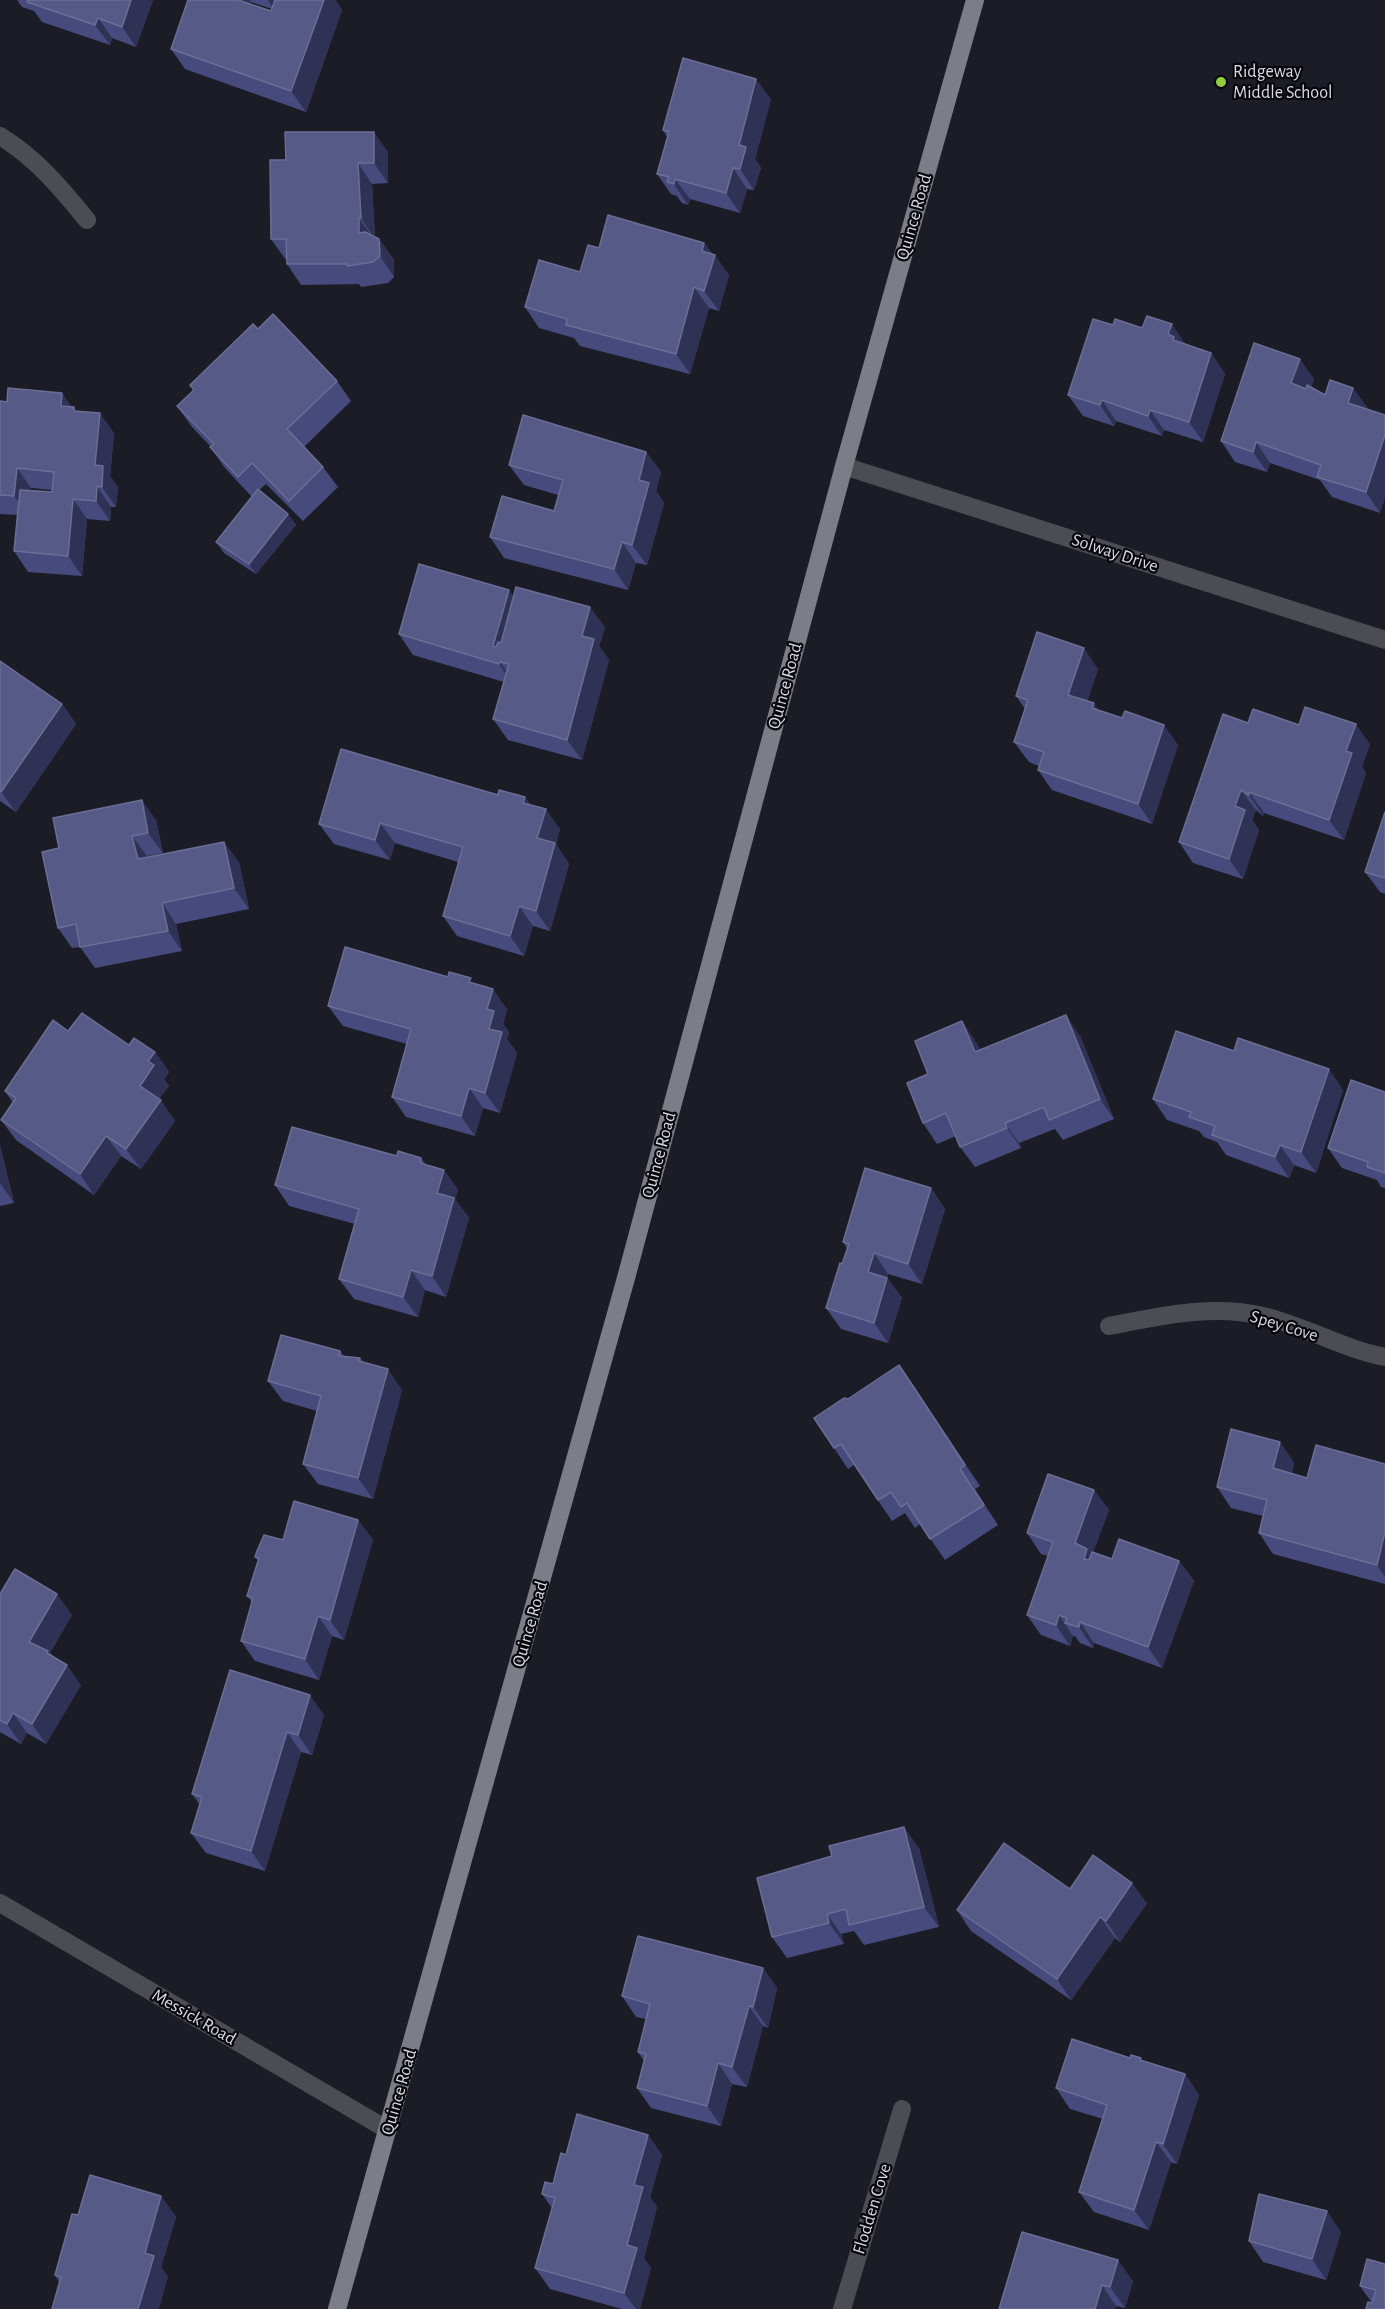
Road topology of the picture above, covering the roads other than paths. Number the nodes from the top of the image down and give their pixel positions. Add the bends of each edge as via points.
1 (975, 0) edge
2 (0, 136) edge
3 (87, 220) dead end
4 (844, 466) junction
5 (1385, 640) edge
6 (1109, 1326) dead end
7 (1385, 1358) edge
8 (0, 1903) edge
9 (902, 2109) dead end
10 (388, 2130) junction
11 (337, 2309) edge
12 (842, 2309) edge

1 - 4 main road, Quince Road
2 - 3 street via 49,173
4 - 5 street, Solway Drive
4 - 10 main road, Quince Road via 627,1278
6 - 7 street, Spey Cove via 1178,1313 1227,1311 1297,1326
8 - 10 street, Messick Road
9 - 12 street, Flodden Cove
10 - 11 main road, Quince Road

